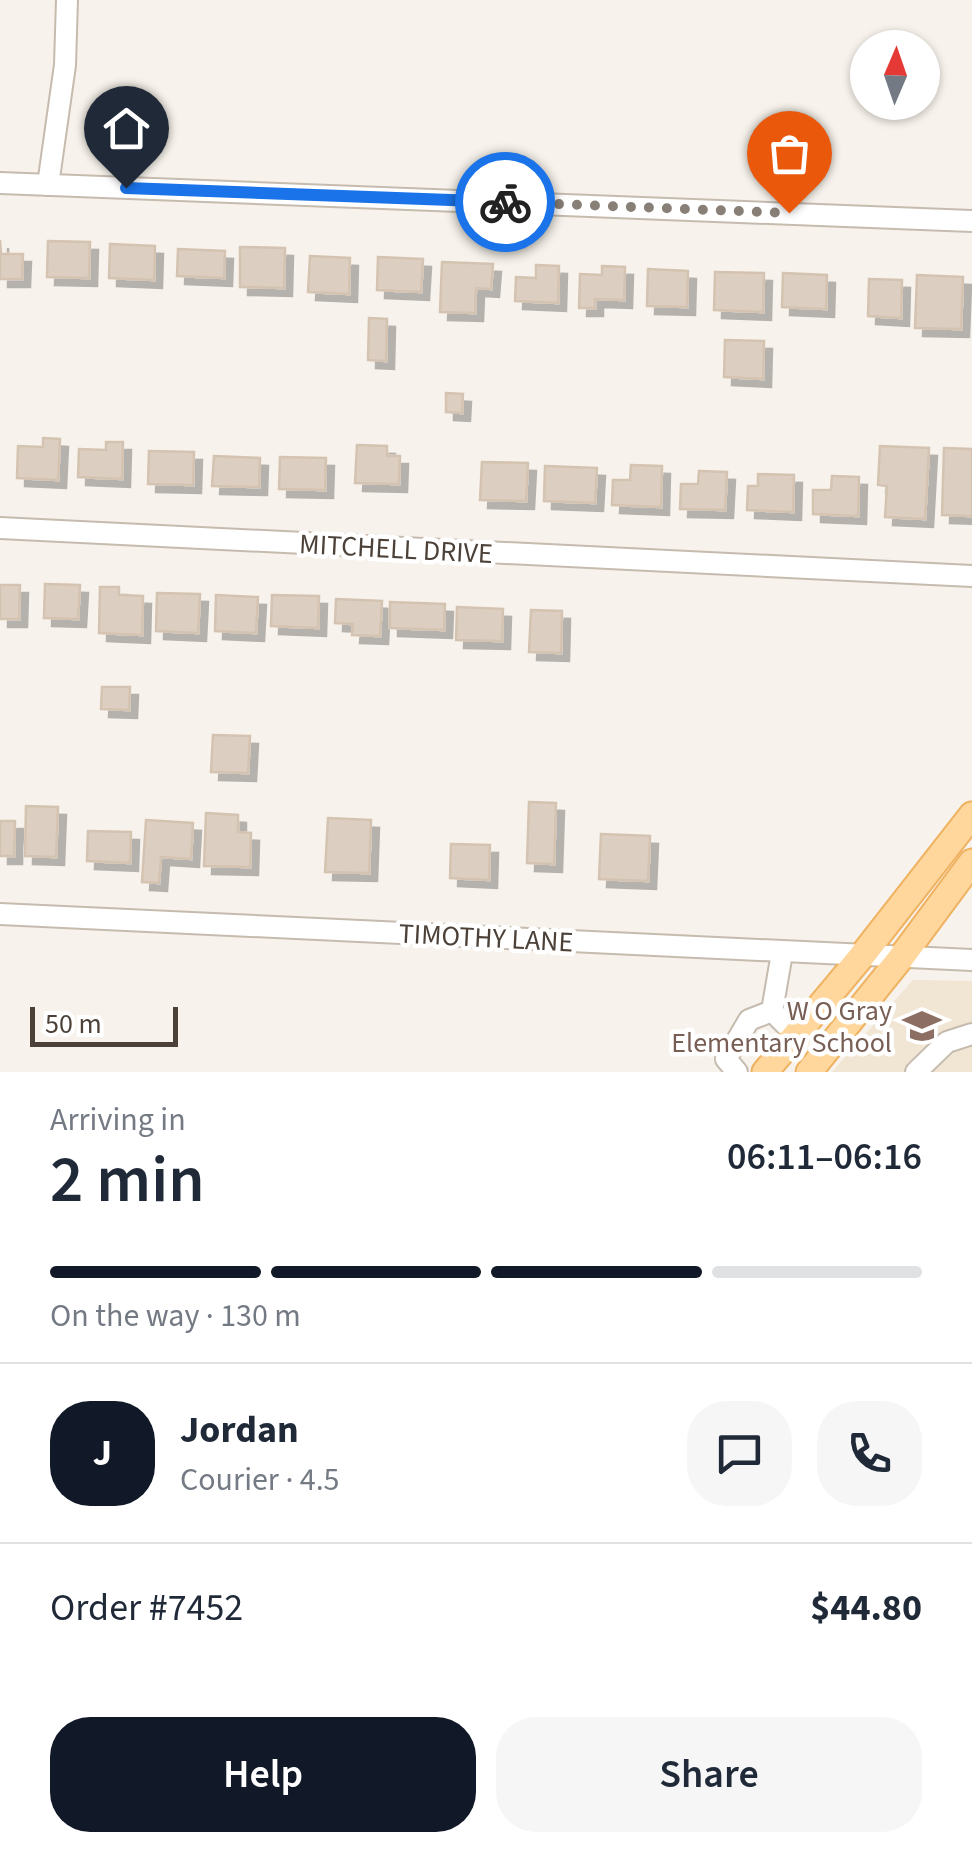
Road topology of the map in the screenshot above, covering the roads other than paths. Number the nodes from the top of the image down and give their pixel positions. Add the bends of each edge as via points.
1 (67, 0) edge
2 (0, 183) edge
3 (48, 185) junction
4 (972, 221) edge
5 (0, 528) edge
6 (972, 576) edge
7 (972, 816) edge
8 (972, 862) edge
9 (0, 914) edge
10 (782, 953) junction
11 (862, 957) junction
12 (900, 959) junction
13 (972, 960) edge
14 (772, 1011) junction
15 (972, 1034) edge
16 (796, 1035) junction
17 (737, 1072) edge
18 (765, 1072) edge
19 (809, 1072) edge
20 (916, 1072) edge

1 - 3 street via 66,65
2 - 3 street
3 - 4 street
5 - 6 street, MITCHELL DRIVE
7 - 11 main road
8 - 12 main road
9 - 10 street, TIMOTHY LANE
10 - 11 street, TIMOTHY LANE
10 - 14 street
11 - 12 street, TIMOTHY LANE
11 - 16 main road
12 - 13 street, TIMOTHY LANE
12 - 19 main road
14 - 16 street
14 - 17 street via 749,1020 726,1059
15 - 20 street via 948,1042
16 - 18 main road

